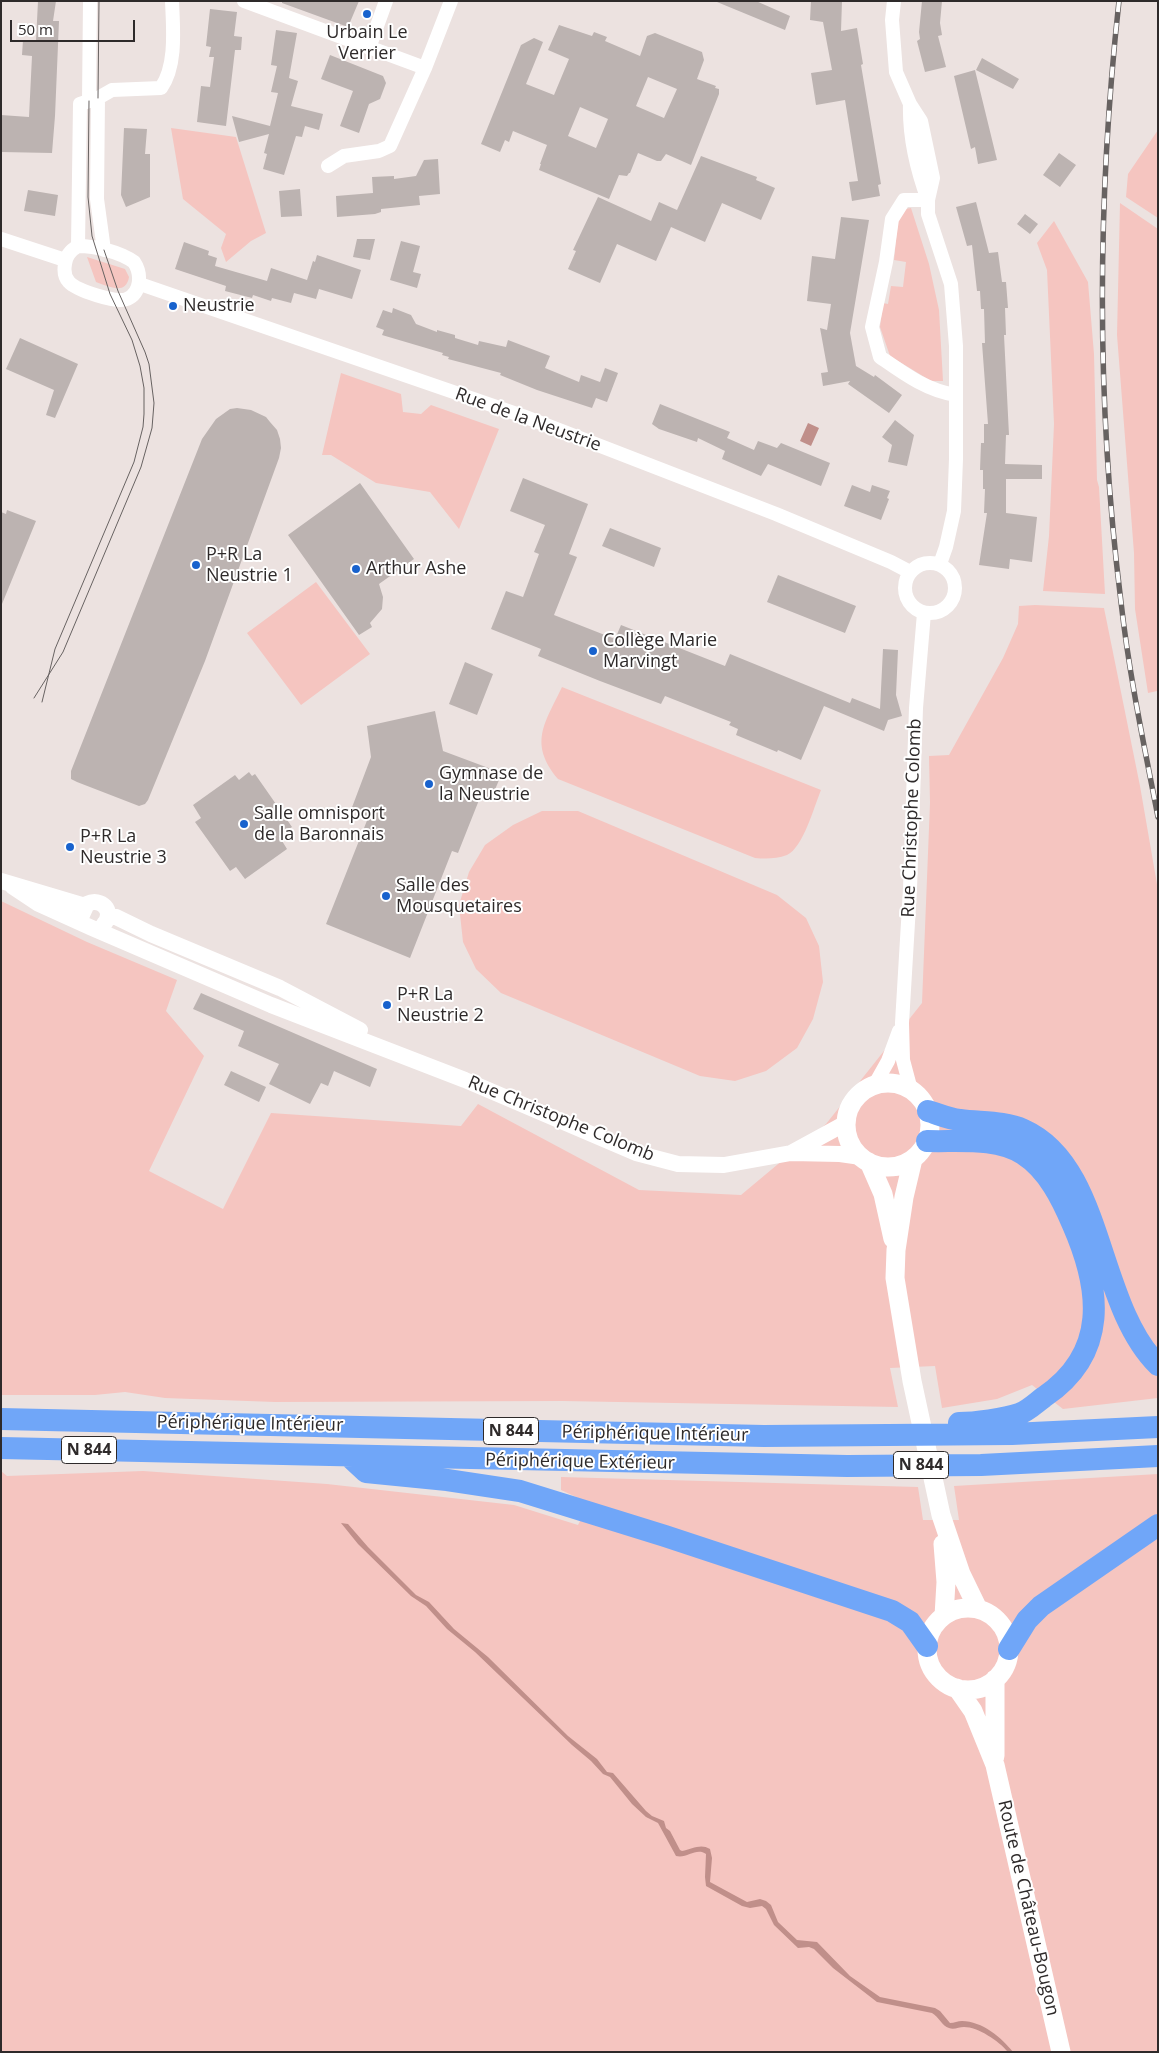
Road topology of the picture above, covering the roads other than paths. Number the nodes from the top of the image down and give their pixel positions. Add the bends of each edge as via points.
1 (90, 1) edge
2 (172, 1) edge
3 (244, 1) edge
4 (386, 1) edge
5 (451, 1) edge
6 (894, 1) edge
7 (369, 48) junction
8 (425, 68) junction
9 (97, 98) junction
10 (328, 166) dead end
11 (928, 200) junction
12 (1, 239) edge
13 (78, 246) junction
14 (104, 250) junction
15 (65, 260) junction
16 (140, 284) junction
17 (956, 395) junction
18 (940, 564) junction
19 (910, 572) junction
20 (924, 613) junction
21 (7, 884) edge
22 (85, 906) junction
23 (108, 916) junction
24 (90, 927) junction
25 (902, 1023) junction
26 (424, 1064) junction
27 (874, 1086) junction
28 (911, 1090) junction
29 (928, 1111) junction
30 (846, 1123) junction
31 (927, 1141) junction
32 (791, 1154) junction
33 (913, 1159) junction
34 (865, 1160) junction
35 (896, 1250) junction
36 (1158, 1365) edge
37 (1, 1419) edge
38 (1158, 1427) edge
39 (858, 1436) junction
40 (1, 1448) edge
41 (349, 1456) junction
42 (1158, 1456) edge
43 (941, 1515) junction
44 (1158, 1525) edge
45 (978, 1609) junction
46 (944, 1616) junction
47 (927, 1646) junction
48 (1009, 1649) junction
49 (995, 1679) junction
50 (957, 1688) junction
51 (996, 1765) junction
52 (1061, 2052) edge

1 - 9 street
2 - 9 street via 171,64 161,88 112,90
3 - 7 street
4 - 7 street
5 - 8 street
6 - 11 street via 892,20 896,72 910,104 910,123
7 - 8 street
8 - 10 street via 390,146 344,156
9 - 13 street via 80,104
9 - 14 street via 97,199
11 - 17 street via 930,222 951,284
11 - 17 street via 904,200 892,219 872,327 880,356 929,387
12 - 15 street
13 - 14 street
13 - 15 street
14 - 16 street via 134,262
15 - 16 street via 64,272 69,282 94,294 126,300
16 - 19 street, Rue de la Neustrie via 523,416 776,514
17 - 18 street via 954,511
18 - 19 street via 921,564
18 - 20 street via 953,578 954,597 941,611
19 - 20 street via 904,583 905,594 913,608
20 - 25 street, Rue Christophe Colomb via 916,708
21 - 22 street, Rue Christophe Colomb
21 - 24 street, Rue Christophe Colomb via 39,904
22 - 23 street via 100,902 105,905
22 - 24 street via 83,919
23 - 24 street via 103,924
23 - 26 street, Rue Christophe Colomb via 280,988
24 - 26 street, Rue Christophe Colomb via 271,1005
25 - 27 street, Rue Christophe Colomb via 888,1061
25 - 28 street, Rue Christophe Colomb via 903,1060
26 - 32 street, Rue Christophe Colomb via 659,1160 678,1164 724,1165
27 - 28 main road via 893,1083
27 - 30 main road via 856,1098
28 - 29 main road
29 - 31 main road
29 - 36 highway via 959,1120 998,1123 1024,1130 1061,1159 1071,1174 1092,1224 1135,1338
30 - 32 street, Rue Christophe Colomb
30 - 34 main road via 850,1142
31 - 33 main road
31 - 39 highway via 996,1142 1023,1154 1041,1169 1062,1199 1084,1249 1095,1307 1093,1328 1088,1348 1075,1369 1060,1386 1020,1414 967,1423 884,1423
32 - 34 street, Rue Christophe Colomb via 840,1154
33 - 34 main road via 881,1167
33 - 35 main road
34 - 35 main road via 883,1194
35 - 43 main road via 895,1278 912,1381
37 - 39 highway, Périphérique Intérieur / N 844
38 - 39 highway, Périphérique Intérieur / N 844 via 1012,1434
40 - 41 highway, Périphérique Extérieur / N 844
41 - 42 highway, Périphérique Extérieur / N 844 via 847,1466 981,1465
41 - 47 highway via 366,1472 520,1491 846,1595 904,1617 916,1628
43 - 45 main road via 961,1574
43 - 46 main road via 946,1582
44 - 48 highway via 1041,1606 1027,1620
45 - 46 main road via 960,1609
45 - 48 main road via 1000,1624
46 - 47 main road via 931,1630
47 - 50 main road via 934,1673
48 - 49 main road via 1005,1667
49 - 50 main road via 979,1688
49 - 51 main road, Route de Château-Bougon
50 - 51 main road, Route de Château-Bougon via 973,1711
51 - 52 main road, Route de Château-Bougon

